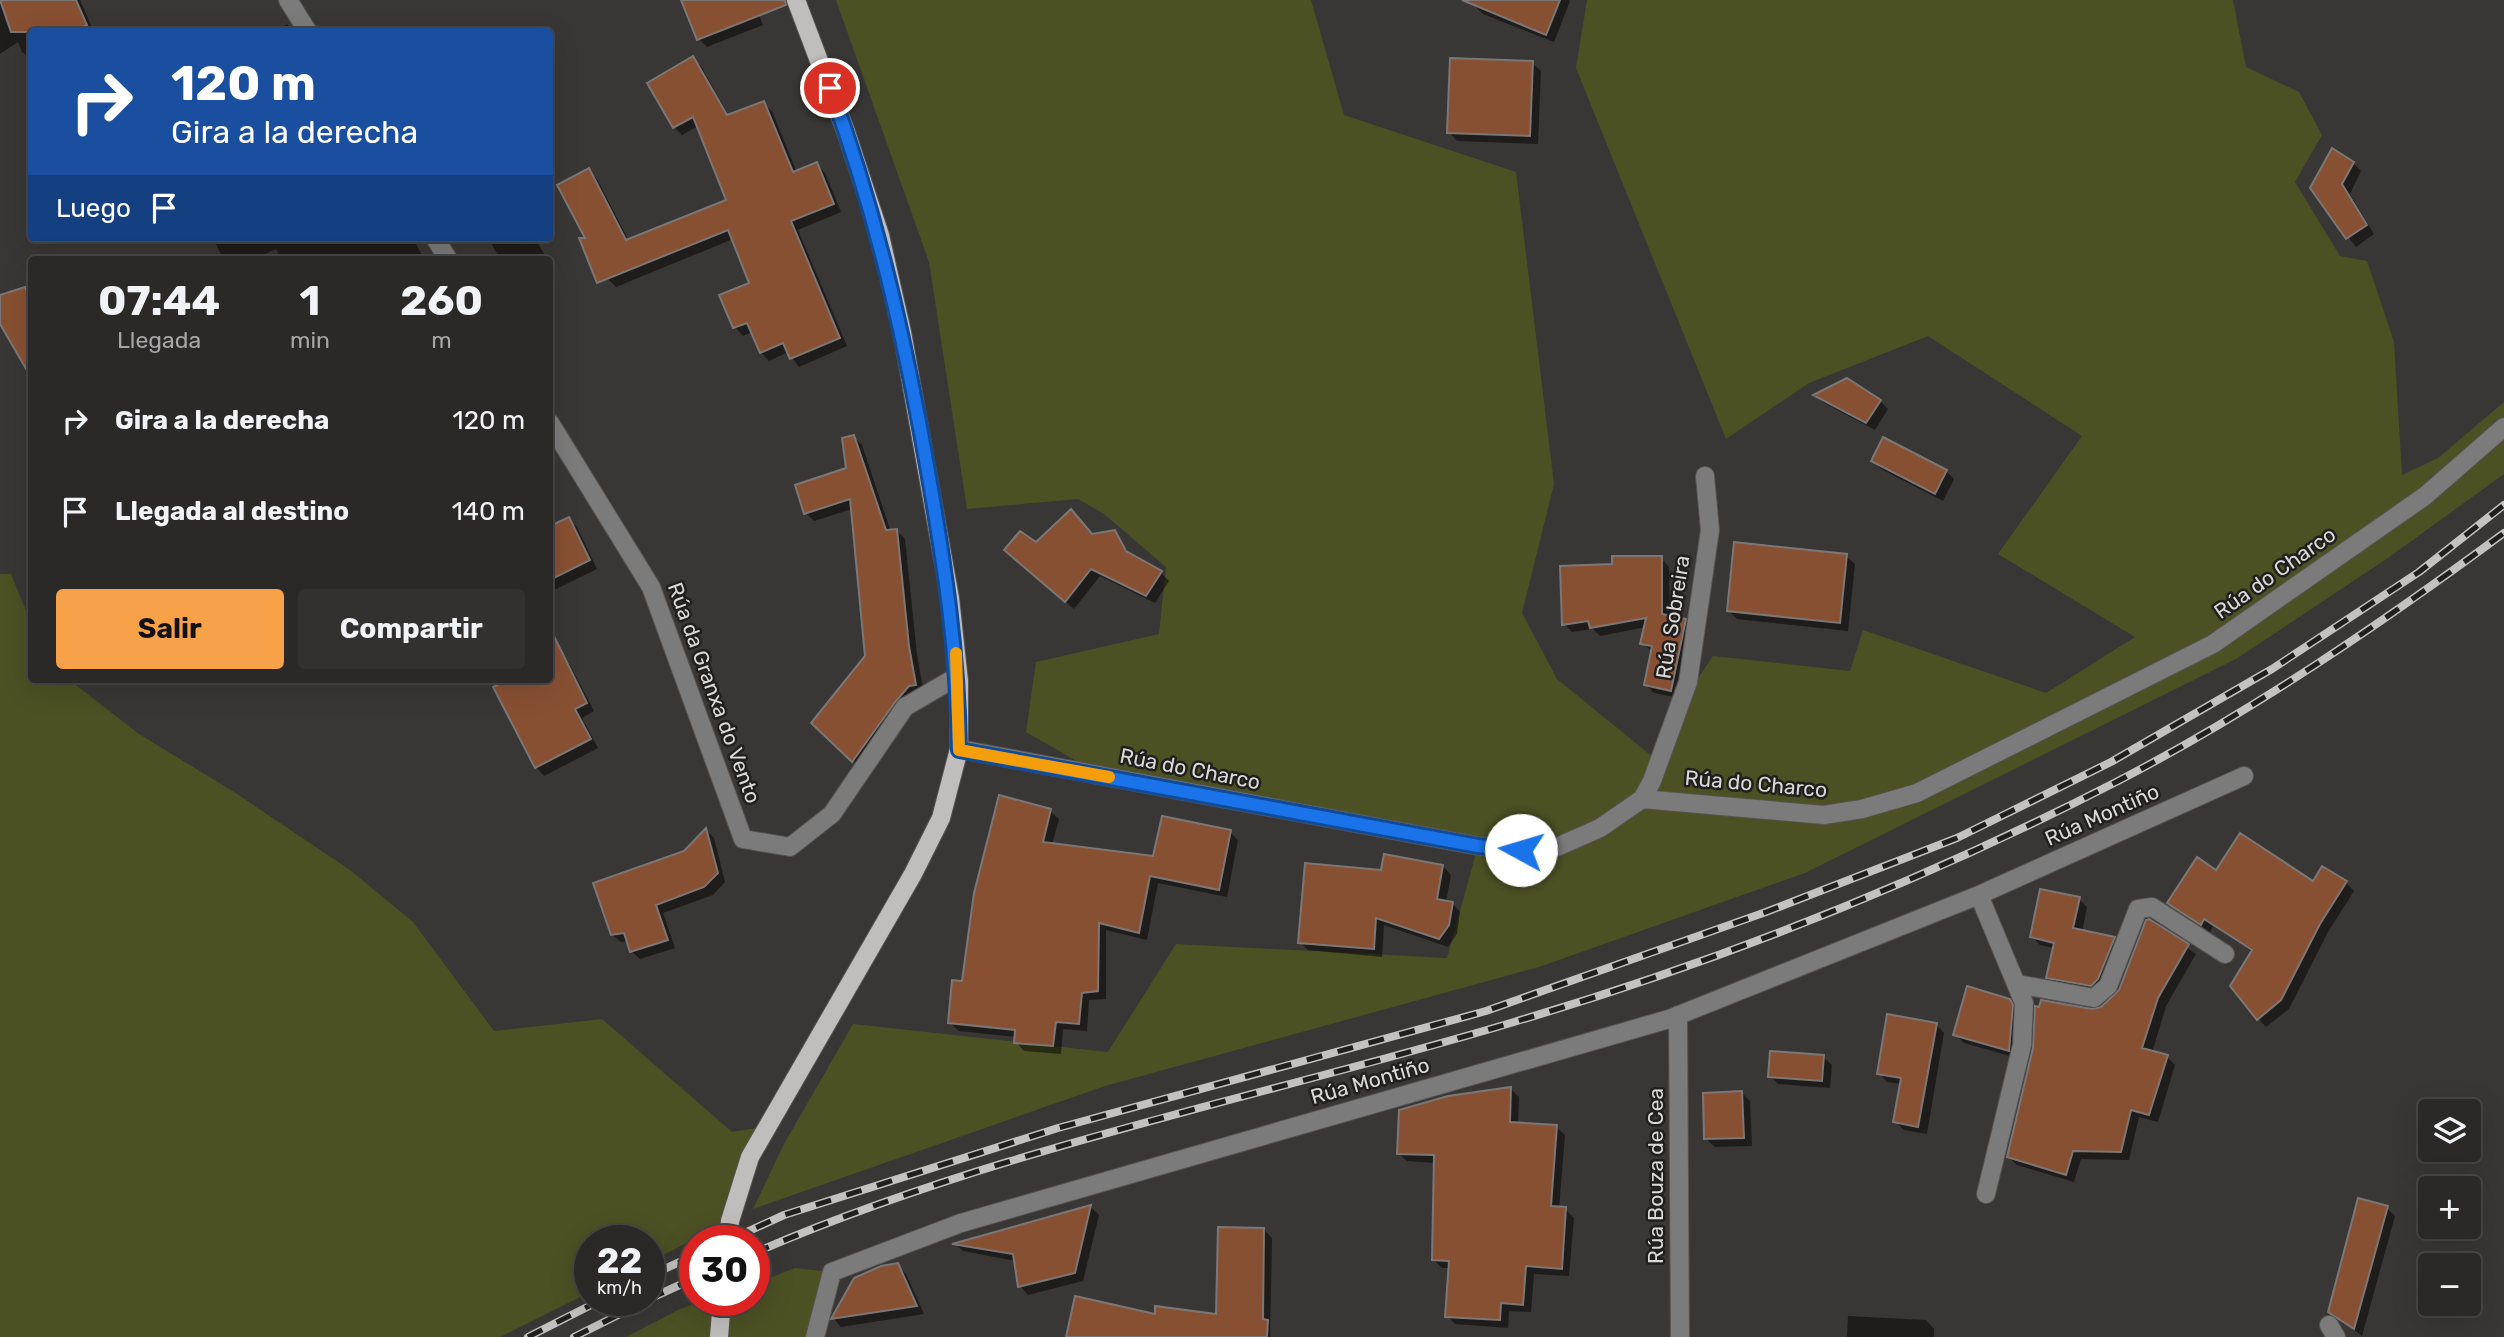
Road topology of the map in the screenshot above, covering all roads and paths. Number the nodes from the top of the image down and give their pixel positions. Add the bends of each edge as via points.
1 (288, 0) edge
2 (796, 0) edge
3 (306, 28) edge
4 (2504, 427) edge
5 (553, 428) edge
6 (1705, 476) dead end
7 (958, 676) junction
8 (959, 750) junction
9 (2244, 776) dead end
10 (1642, 799) junction
11 (1979, 895) junction
12 (2225, 954) dead end
13 (2017, 984) junction
14 (1678, 1015) junction
15 (1986, 1194) dead end
16 (730, 1225) edge
17 (721, 1316) edge
18 (719, 1337) edge
19 (816, 1337) edge
20 (1680, 1337) edge

1 - 3 street
2 - 7 main road via 883,247 932,495
4 - 10 street, Rúa do Charco via 2425,496 2213,644 1917,793 1824,815
5 - 7 street, Rúa da Granxa do Vento via 651,587 743,839 790,847 832,814 905,707
6 - 10 street, Rúa Sobreira via 1710,530 1688,682
7 - 8 main road
8 - 10 street, Rúa do Charco via 1478,846 1521,850 1557,847 1600,828
8 - 16 main road via 941,818 750,1157
9 - 11 street, Rúa Montiño
11 - 13 street
11 - 14 street, Rúa Montiño
12 - 13 street via 2152,907 2138,909 2108,986 2094,998
13 - 15 street via 2024,1003 2022,1045
14 - 19 street, Rúa Montiño via 961,1223 832,1272
14 - 20 street, Rúa Bouza de Cea
17 - 18 main road

